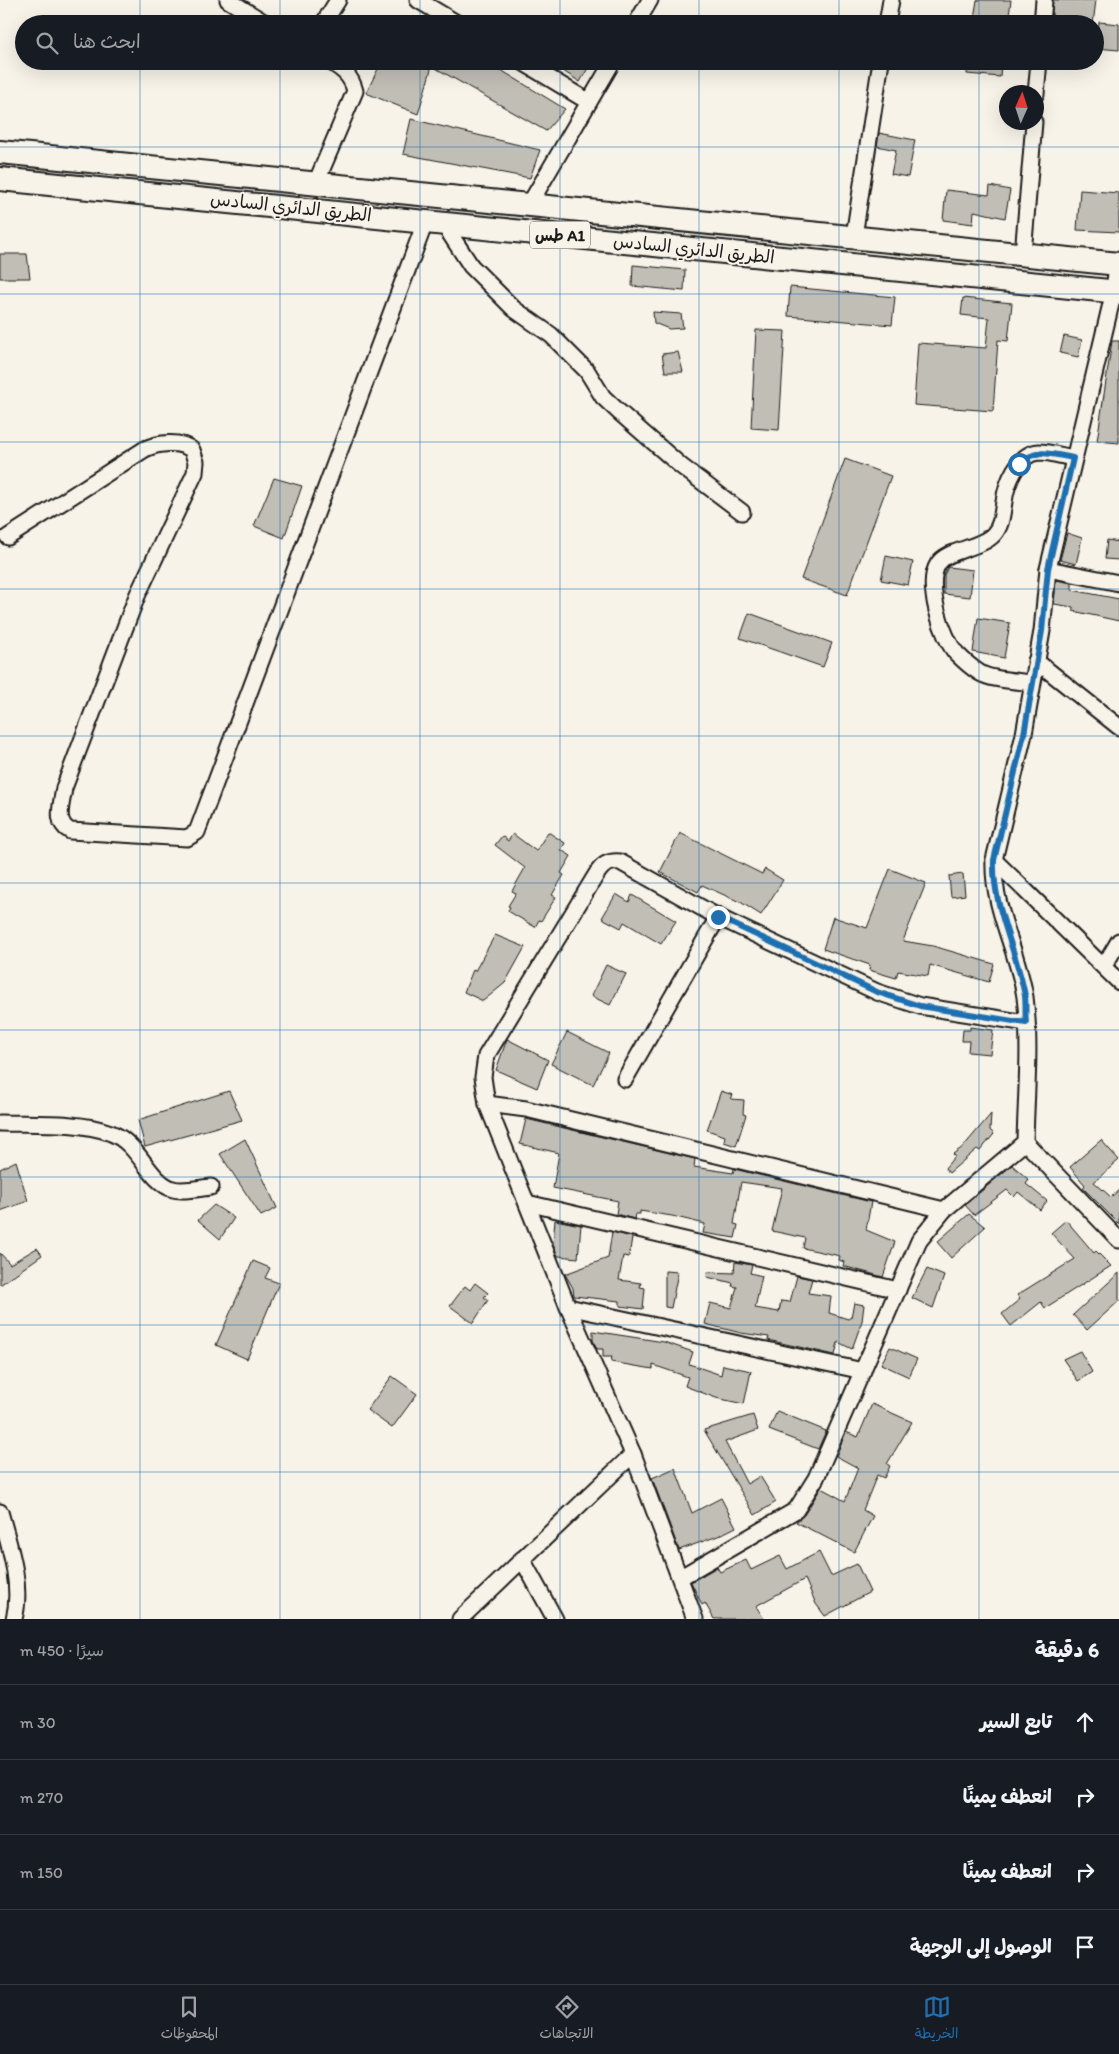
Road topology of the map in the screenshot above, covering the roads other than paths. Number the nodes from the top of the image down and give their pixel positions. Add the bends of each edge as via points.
1 (228, 0) edge
2 (338, 0) edge
3 (418, 0) edge
4 (650, 0) edge
5 (890, 0) edge
6 (1044, 0) edge
7 (252, 15) edge
8 (329, 15) edge
9 (443, 15) edge
10 (641, 15) edge
11 (888, 15) edge
12 (1043, 15) edge
13 (344, 70) edge
14 (536, 70) edge
15 (609, 70) edge
16 (880, 70) edge
17 (1038, 70) edge
18 (1037, 85) edge
19 (590, 102) junction
20 (1033, 130) edge
21 (0, 152) edge
22 (0, 179) edge
23 (316, 183) junction
24 (529, 205) junction
25 (435, 222) junction
26 (854, 236) junction
27 (1023, 254) junction
28 (1118, 264) edge
29 (1116, 292) edge
30 (1073, 458) junction
31 (742, 512) dead end
32 (8, 537) dead end
33 (1048, 569) junction
34 (1119, 583) edge
35 (1036, 661) junction
36 (1032, 683) junction
37 (1119, 727) edge
38 (994, 860) junction
39 (718, 917) junction
40 (1119, 941) edge
41 (1104, 966) junction
42 (1119, 982) edge
43 (1026, 1023) junction
44 (625, 1078) dead end
45 (487, 1104) junction
46 (0, 1123) edge
47 (1024, 1142) junction
48 (211, 1187) dead end
49 (527, 1203) junction
50 (944, 1210) junction
51 (1119, 1240) edge
52 (898, 1290) junction
53 (568, 1307) junction
54 (862, 1371) junction
55 (633, 1454) junction
56 (0, 1512) edge
57 (522, 1559) junction
58 (681, 1577) junction
59 (14, 1619) edge
60 (460, 1619) edge
61 (555, 1619) edge
62 (696, 1619) edge

1 - 7 street
2 - 8 street
3 - 9 street
4 - 10 street
5 - 11 street
6 - 12 street
13 - 23 street via 356,91
14 - 19 street
15 - 19 street
16 - 26 street
17 - 18 street
19 - 24 street
20 - 27 street
21 - 23 highway, الطريق الدائري السادس / طس A1
22 - 25 highway, الطريق الدائري السادس / طس A1
23 - 24 highway, الطريق الدائري السادس / طس A1
24 - 26 highway, الطريق الدائري السادس / طس A1
25 - 29 highway, الطريق الدائري السادس / طس A1
25 - 31 street via 470,266 514,309 551,335 587,371 603,397 680,466
25 - 32 street via 197,832 187,838 70,831 60,820 64,788 137,596 196,473 192,450 180,444 152,445
26 - 27 highway, الطريق الدائري السادس / طس A1
27 - 28 highway, الطريق الدائري السادس / طس A1
28 - 29 street
29 - 30 street
30 - 33 street
30 - 36 street via 1040,452 1030,454 1019,464 1005,490 1001,523 993,535 942,558 934,572 936,611 955,652 981,674
33 - 34 street
33 - 35 street
35 - 36 street
35 - 37 street
36 - 38 street via 1024,734
38 - 41 street
38 - 43 street via 993,876 1025,997
39 - 43 street via 877,992 920,1006
39 - 44 street
39 - 45 street via 620,862 607,863 596,875 486,1056 483,1077
40 - 41 street
41 - 42 street
43 - 47 street
45 - 49 street
45 - 50 street via 526,1109
46 - 48 street via 94,1128 113,1133 136,1150 159,1182 174,1189
47 - 50 street
47 - 51 street
49 - 52 street
49 - 53 street
50 - 52 street via 919,1241
52 - 54 street
53 - 54 street
53 - 55 street
54 - 58 street via 816,1478 796,1510
55 - 57 street
55 - 58 street
56 - 59 street via 16,1584
57 - 60 street
57 - 61 street
58 - 62 street

